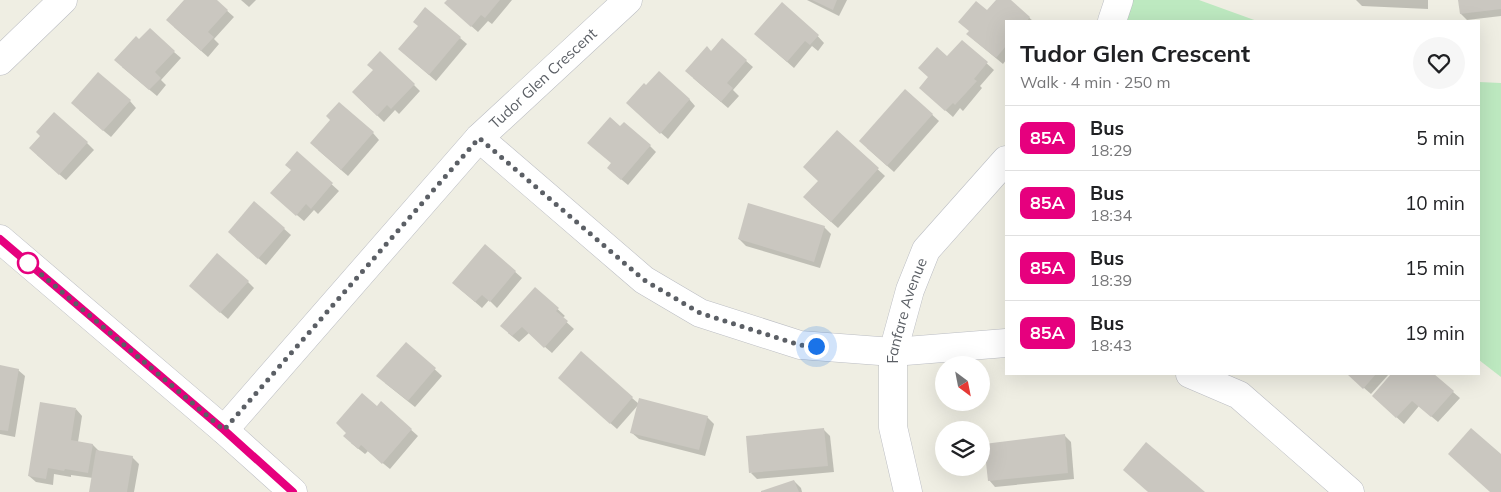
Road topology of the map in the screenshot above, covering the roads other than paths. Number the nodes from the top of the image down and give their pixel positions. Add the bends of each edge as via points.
1 (63, 0) edge
2 (628, 0) edge
3 (1119, 0) edge
4 (1112, 20) edge
5 (0, 61) edge
6 (479, 138) junction
7 (1005, 161) edge
8 (0, 239) edge
9 (1005, 343) edge
10 (893, 352) junction
11 (1192, 375) edge
12 (224, 430) junction
13 (293, 492) edge
14 (908, 492) edge
15 (1350, 492) edge

1 - 5 street
2 - 6 street, Tudor Glen Crescent
3 - 4 street
6 - 10 street via 644,280 700,313 800,345
6 - 12 street, Tudor Glen Crescent
7 - 10 street, Fanfare Avenue via 926,250 910,290
8 - 12 street
9 - 10 street
10 - 14 street, Fanfare Avenue via 893,427
11 - 15 street via 1239,395
12 - 13 street

